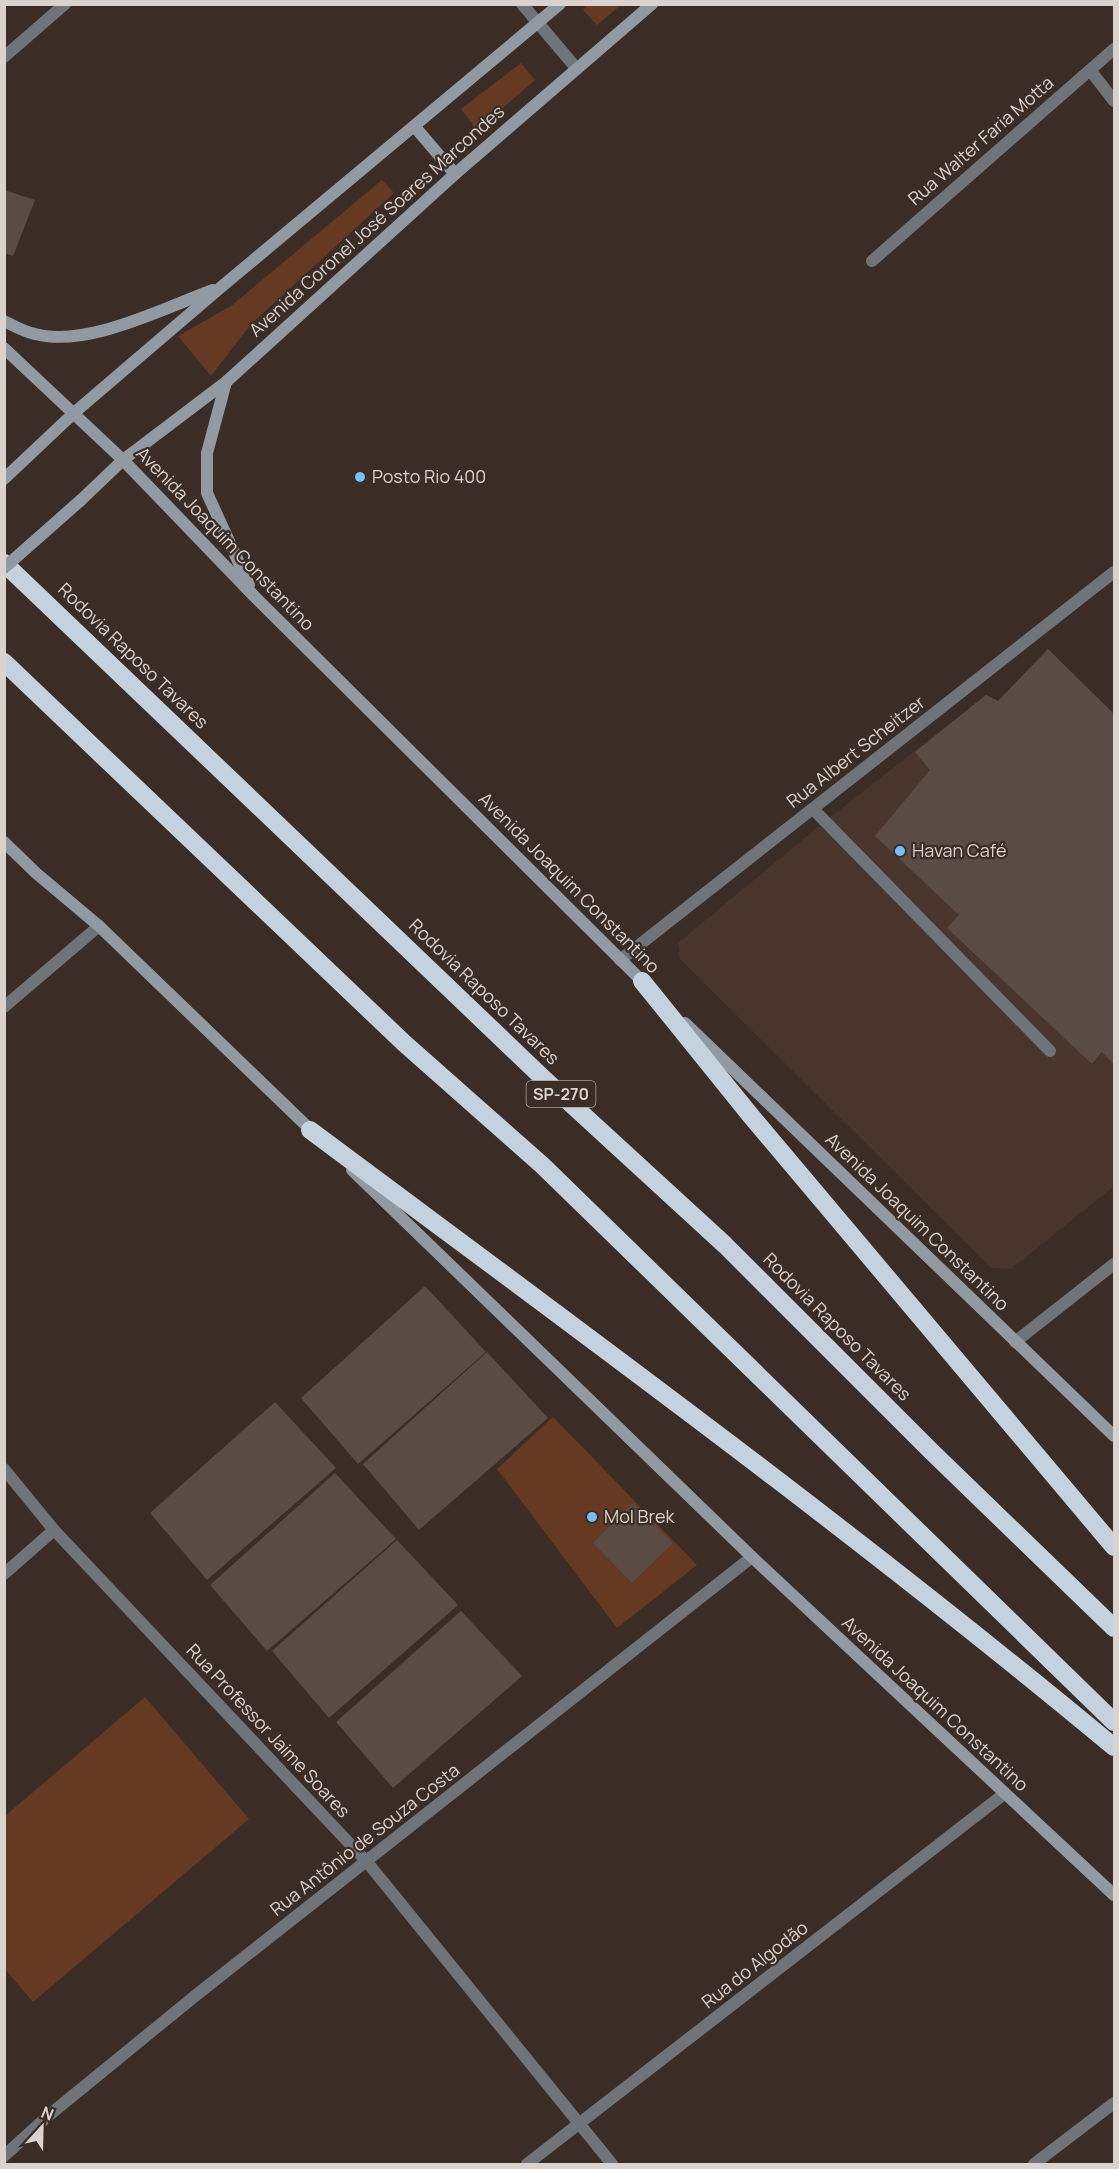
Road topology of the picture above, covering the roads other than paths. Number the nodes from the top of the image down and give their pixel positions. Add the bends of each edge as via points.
1 (64, 4) edge
2 (522, 4) edge
3 (560, 4) edge
4 (652, 4) edge
5 (538, 24) junction
6 (1114, 49) edge
7 (4, 57) edge
8 (577, 69) junction
9 (1090, 70) junction
10 (1114, 101) edge
11 (415, 127) junction
12 (455, 174) junction
13 (872, 261) dead end
14 (220, 288) junction
15 (4, 321) edge
16 (4, 348) edge
17 (226, 382) junction
18 (75, 412) junction
19 (123, 460) junction
20 (4, 479) edge
21 (4, 562) edge
22 (4, 568) edge
23 (1114, 572) edge
24 (254, 596) junction
25 (4, 662) edge
26 (813, 809) junction
27 (4, 842) edge
28 (99, 926) junction
29 (620, 960) junction
30 (642, 981) junction
31 (4, 1007) edge
32 (1050, 1051) dead end
33 (310, 1130) junction
34 (1114, 1264) edge
35 (1015, 1342) junction
36 (1114, 1436) edge
37 (4, 1469) edge
38 (54, 1530) junction
39 (1114, 1547) edge
40 (752, 1557) junction
41 (4, 1574) edge
42 (1114, 1628) edge
43 (1114, 1722) edge
44 (1114, 1747) edge
45 (1004, 1794) junction
46 (367, 1862) junction
47 (1114, 1895) edge
48 (1114, 2103) edge
49 (579, 2124) junction
50 (4, 2156) edge
51 (527, 2164) edge
52 (612, 2164) edge
53 (1034, 2164) edge

1 - 7 street
2 - 5 street
3 - 5 main road
4 - 8 main road, Avenida Coronel José Soares Marcondes
5 - 8 street
5 - 11 main road
6 - 9 street, Rua Walter Faria Motta
8 - 12 main road, Avenida Coronel José Soares Marcondes
9 - 10 street
9 - 13 street, Rua Walter Faria Motta
11 - 12 main road
11 - 14 main road
12 - 17 main road, Avenida Coronel José Soares Marcondes
14 - 15 main road via 100,331 69,336 35,334
14 - 18 main road
16 - 18 main road, Avenida Joaquim Constantino
17 - 19 main road, Avenida Coronel José Soares Marcondes
17 - 24 main road via 207,453 207,494
18 - 19 main road, Avenida Joaquim Constantino
18 - 20 main road
19 - 22 main road, Avenida Coronel José Soares Marcondes, bridge
19 - 24 main road, Avenida Joaquim Constantino
21 - 42 highway, Rodovia Raposo Tavares / SP-270 via 544,1079 725,1245
23 - 26 street, Rua Albert Scheitzer
24 - 29 main road, Avenida Joaquim Constantino
25 - 43 highway via 404,1043 542,1165
26 - 29 street, Rua Albert Scheitzer
26 - 32 street
27 - 28 main road, Avenida Joaquim Constantino
28 - 31 street
28 - 33 main road, Avenida Joaquim Constantino
29 - 30 main road, Avenida Joaquim Constantino
30 - 35 main road, Avenida Joaquim Constantino
30 - 39 highway
33 - 40 main road, Avenida Joaquim Constantino
33 - 44 highway via 880,1559
34 - 35 street
35 - 36 main road, Avenida Joaquim Constantino
37 - 38 street, Rua Professor Jaime Soares
38 - 41 street
38 - 46 street, Rua Professor Jaime Soares
40 - 45 main road, Avenida Joaquim Constantino
40 - 46 street, Rua Antônio de Souza Costa
45 - 47 main road, Avenida Joaquim Constantino
45 - 49 street, Rua do Algodão
46 - 49 street, Rua Professor Jaime Soares
46 - 50 street, Rua Antônio de Souza Costa via 159,2026
48 - 53 street
49 - 51 street, Rua do Algodão
49 - 52 street, Rua Professor Jaime Soares

